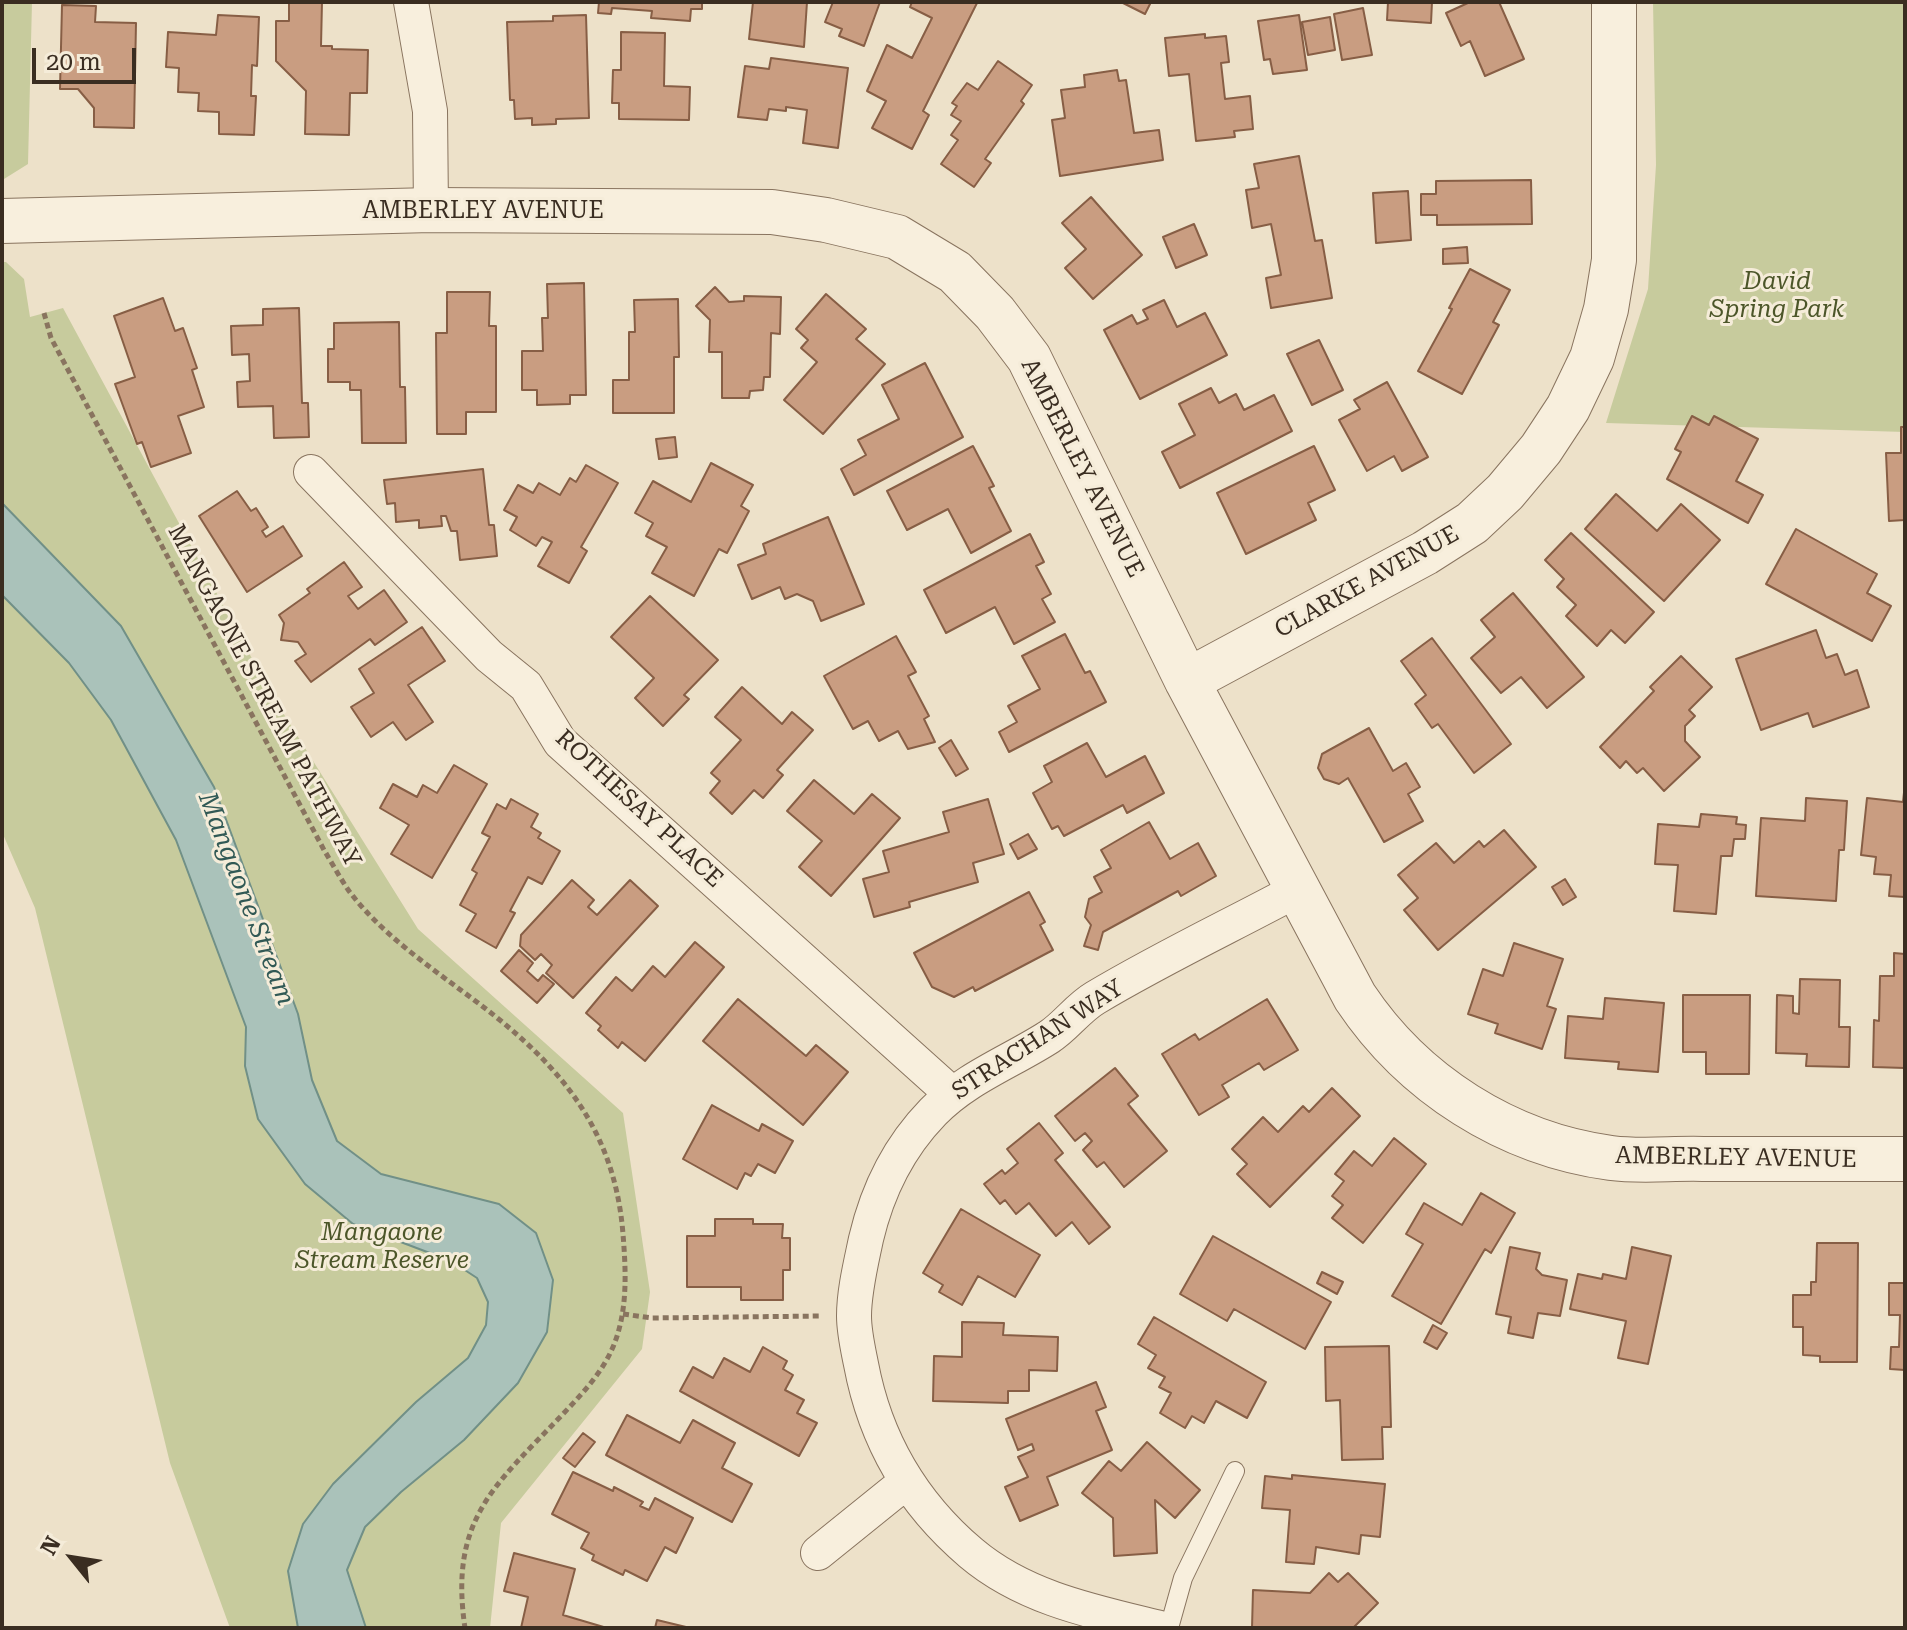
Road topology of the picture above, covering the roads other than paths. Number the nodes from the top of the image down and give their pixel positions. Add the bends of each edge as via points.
1 (411, 2) edge
2 (1614, 2) edge
3 (431, 210) junction
4 (11, 221) edge
5 (311, 472) dead end
6 (1187, 681) junction
7 (1297, 890) junction
8 (952, 1094) junction
9 (1905, 1159) edge
10 (1235, 1471) dead end
11 (906, 1482) junction
12 (818, 1553) dead end
13 (1160, 1628) edge
14 (1169, 1628) edge

1 - 3 street via 430,111
2 - 6 street, CLARKE AVENUE via 1614,260 1592,358 1568,408 1541,449 1472,523
3 - 4 street, AMBERLEY AVENUE
3 - 6 street, AMBERLEY AVENUE via 772,212 897,237 955,272 1029,358
5 - 8 street, ROTHESAY PLACE via 489,656 526,686 560,742
6 - 7 street, AMBERLEY AVENUE
7 - 8 street, STRACHAN WAY via 1092,1000 1051,1036
7 - 9 street, AMBERLEY AVENUE via 1355,997 1389,1042 1473,1111 1517,1132 1613,1158
8 - 11 street, STRACHAN WAY via 915,1134 881,1191 862,1259 854,1316 866,1392 881,1437
10 - 14 lane via 1183,1578
11 - 12 street
11 - 13 street, STRACHAN WAY via 971,1553 1002,1574 1079,1608

